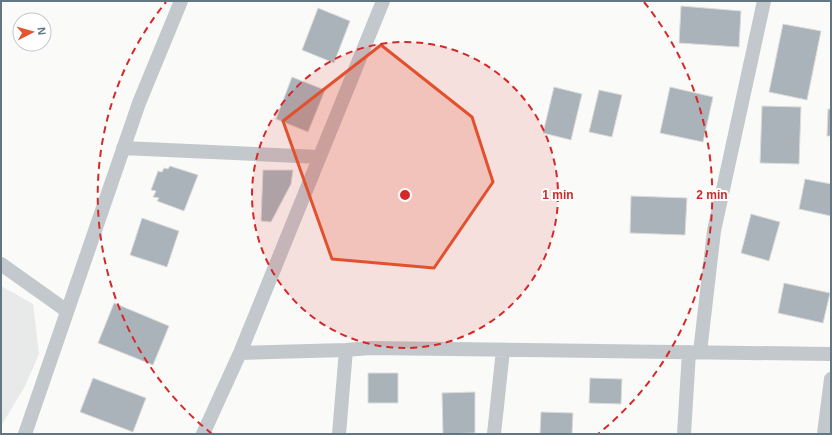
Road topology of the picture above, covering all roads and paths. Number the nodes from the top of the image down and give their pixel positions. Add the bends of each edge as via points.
1 (181, 1) edge
2 (383, 1) edge
3 (764, 1) edge
4 (124, 148) junction
5 (320, 157) junction
6 (1, 264) edge
7 (67, 311) junction
8 (346, 350) junction
9 (503, 350) junction
10 (695, 352) junction
11 (240, 353) junction
12 (831, 354) edge
13 (831, 379) edge
14 (25, 434) edge
15 (202, 434) edge
16 (339, 434) edge
17 (494, 434) edge
18 (684, 434) edge
19 (824, 434) edge

1 - 4 street via 139,103
2 - 5 street
3 - 10 street via 714,231
4 - 5 street
4 - 7 street
5 - 11 street
6 - 7 street
7 - 14 street
8 - 9 street
8 - 11 street
8 - 16 street
9 - 10 street
9 - 17 street
10 - 12 street
10 - 18 street
11 - 15 street
13 - 19 street

